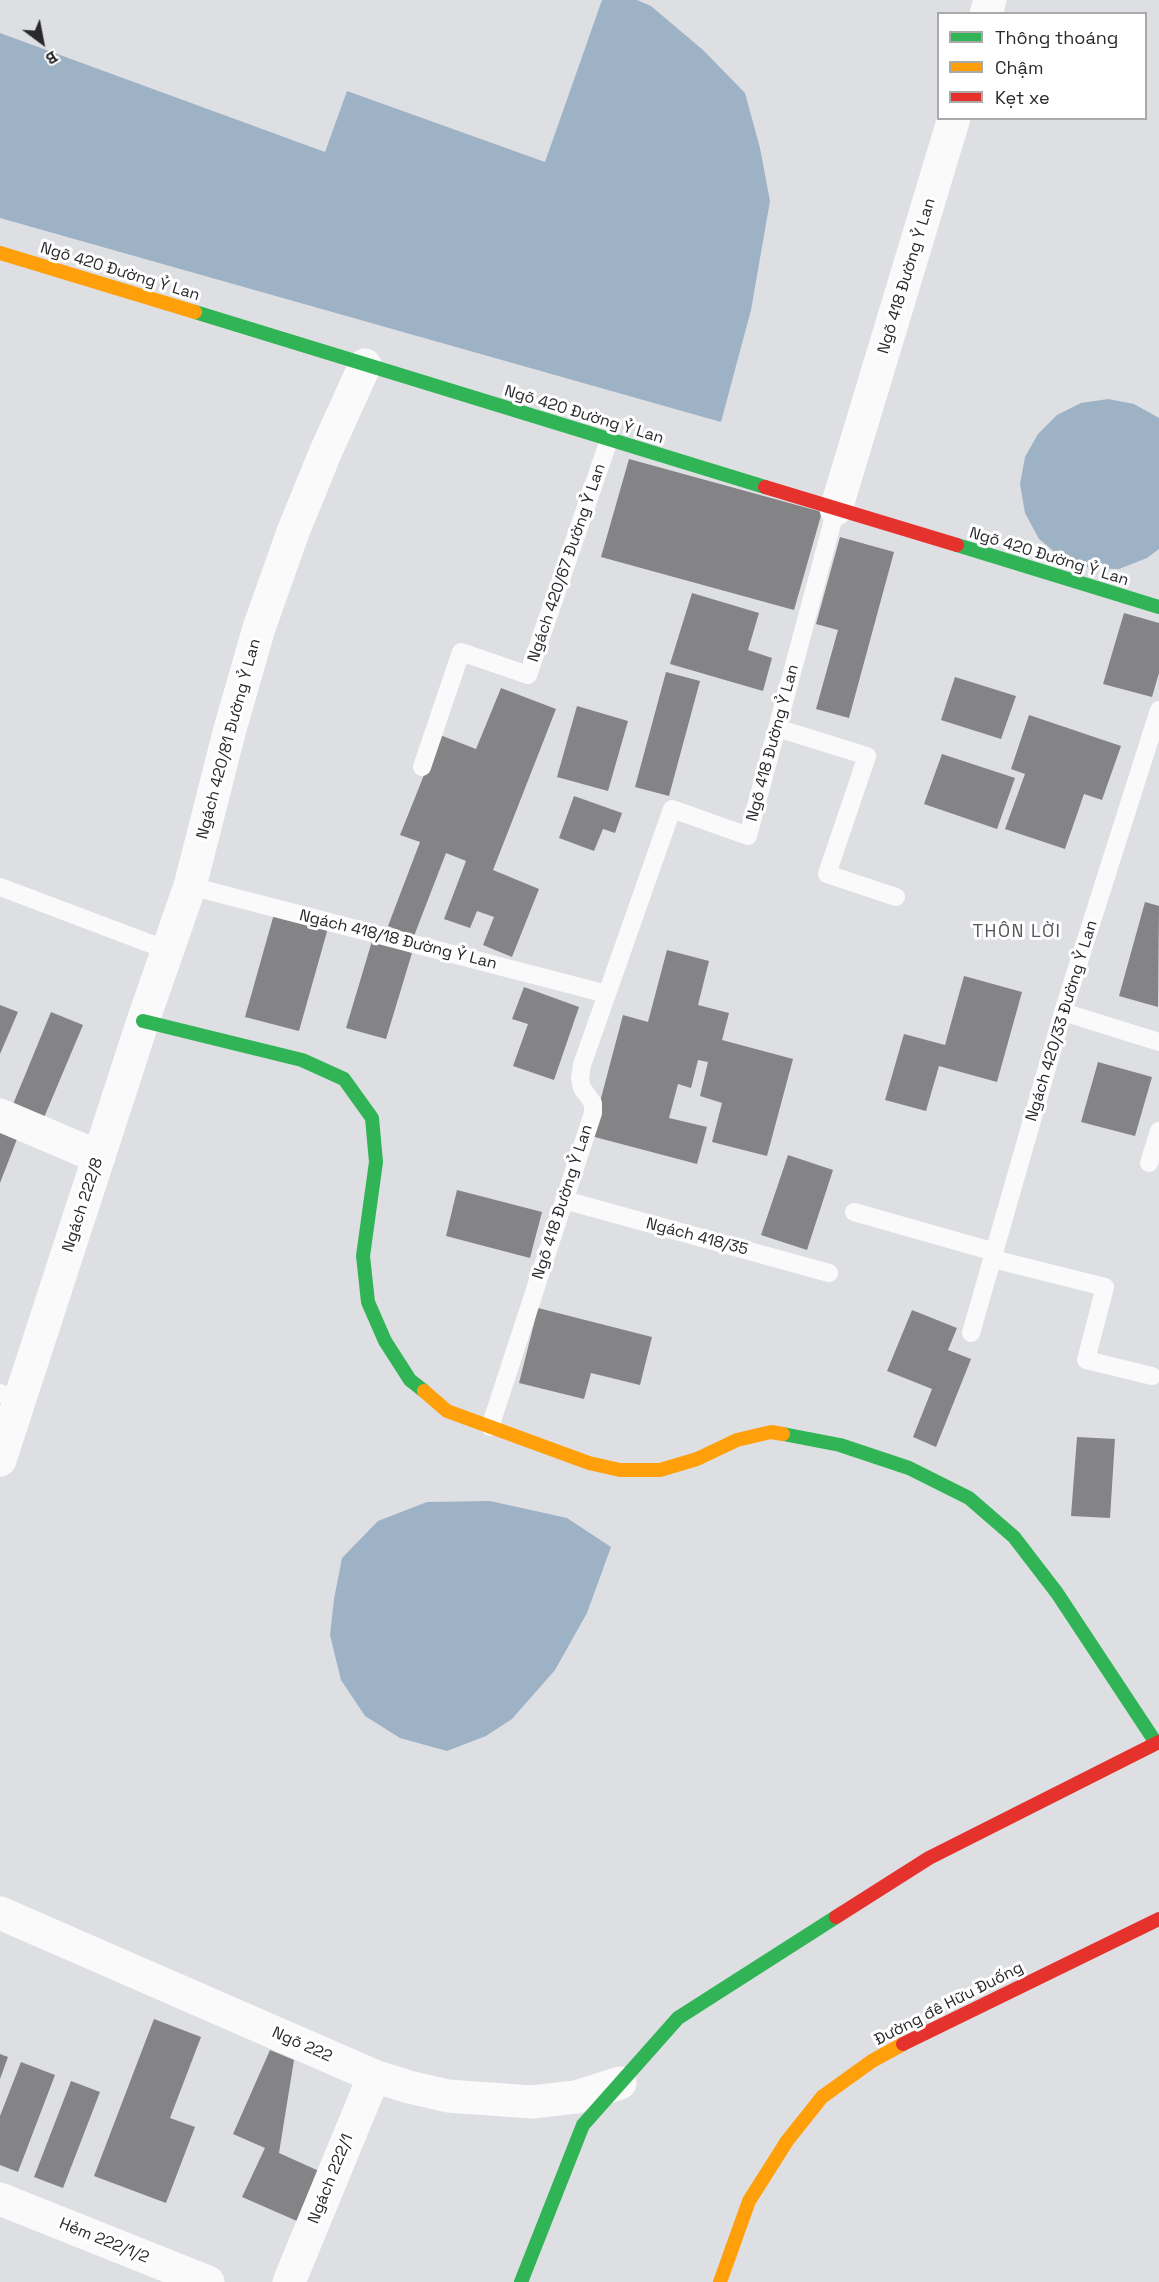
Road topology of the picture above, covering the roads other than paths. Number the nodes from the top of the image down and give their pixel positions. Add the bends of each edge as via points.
1 (953, 120) edge
2 (0, 253) edge
3 (365, 365) junction
4 (609, 440) junction
5 (836, 509) junction
6 (1159, 608) edge
7 (1159, 710) edge
8 (777, 728) junction
9 (422, 767) dead end
10 (190, 886) junction
11 (0, 887) edge
12 (896, 897) dead end
13 (167, 950) junction
14 (607, 994) junction
15 (1062, 1012) junction
16 (143, 1021) junction
17 (1159, 1042) edge
18 (0, 1115) edge
19 (1159, 1131) edge
20 (99, 1157) junction
21 (1149, 1163) dead end
22 (564, 1200) junction
23 (854, 1212) dead end
24 (994, 1255) junction
25 (829, 1273) dead end
26 (971, 1333) dead end
27 (1152, 1376) dead end
28 (10, 1397) edge
29 (490, 1427) junction
30 (0, 1460) edge
31 (1158, 1742) edge
32 (0, 1913) edge
33 (1159, 1919) edge
34 (374, 2076) junction
35 (620, 2083) junction
36 (0, 2199) edge
37 (208, 2282) edge
38 (289, 2282) edge
39 (521, 2282) edge
40 (720, 2282) edge

1 - 5 street, Ngõ 418 Đường Ỷ Lan
2 - 3 street, Ngõ 420 Đường Ỷ Lan
3 - 4 street, Ngõ 420 Đường Ỷ Lan
3 - 10 street, Ngách 420/81 Đường Ỷ Lan via 301,512 259,628
4 - 5 street, Ngõ 420 Đường Ỷ Lan
4 - 9 lane, Ngách 420/67 Đường Ỷ Lan via 528,675 461,652
5 - 6 street, Ngõ 420 Đường Ỷ Lan
5 - 8 lane, Ngõ 418 Đường Ỷ Lan
7 - 15 lane, Ngách 420/33 Đường Ỷ Lan
8 - 12 lane via 867,756 827,874
8 - 14 lane, Ngõ 418 Đường Ỷ Lan via 748,836 672,809
10 - 13 street, Ngách 420/81 Đường Ỷ Lan
10 - 14 lane, Ngách 418/18 Đường Ỷ Lan
11 - 13 lane
13 - 16 street, Ngách 222/8
14 - 22 lane, Ngõ 418 Đường Ỷ Lan via 580,1078 593,1103 593,1113
15 - 17 lane
15 - 24 lane, Ngách 420/33 Đường Ỷ Lan
16 - 20 street, Ngách 222/8
16 - 29 street via 302,1060 344,1079 372,1118 376,1162 363,1256 368,1302 385,1341 410,1380 447,1411
18 - 20 street
19 - 21 lane
20 - 28 street, Ngách 222/8
22 - 25 lane, Ngách 418/35
22 - 29 lane, Ngõ 418 Đường Ỷ Lan
23 - 24 lane
24 - 26 lane, Ngách 420/33 Đường Ỷ Lan
24 - 27 lane via 1105,1287 1086,1360
28 - 30 street, Ngách 222/8
29 - 31 street via 589,1463 620,1470 660,1470 697,1459 737,1440 771,1432 840,1445 909,1468 969,1498 1014,1537
31 - 35 street via 919,1865 678,2018
32 - 34 street, Ngõ 222
33 - 40 street, Đường đê Hữu Đuống via 930,2029 872,2061 822,2097 787,2141 749,2201
34 - 35 street, Ngõ 222 via 448,2096 532,2102 576,2097
34 - 38 street, Ngách 222/1
35 - 39 street via 582,2125
36 - 37 street, Hẻm 222/1/2

